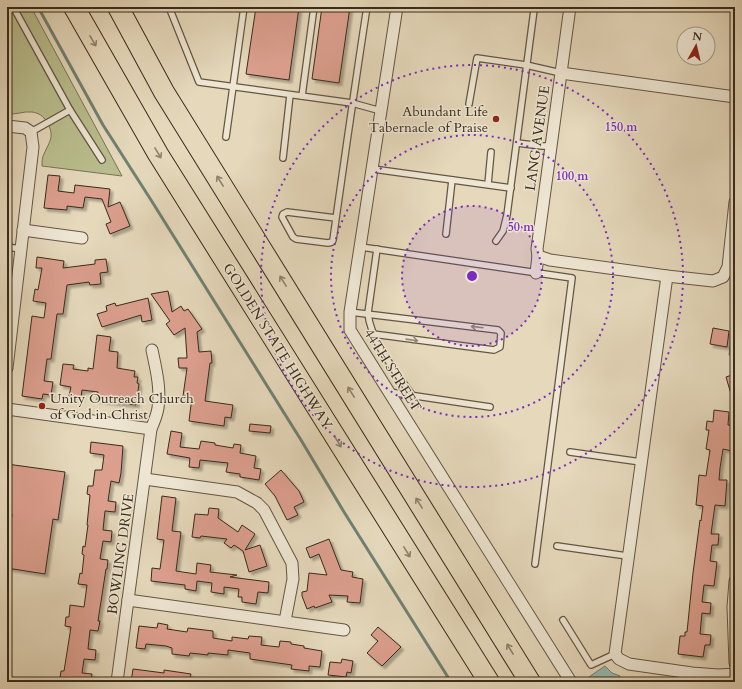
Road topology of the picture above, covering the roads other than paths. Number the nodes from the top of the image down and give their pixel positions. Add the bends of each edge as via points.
1 (74, 7) edge
2 (118, 7) edge
3 (129, 7) edge
4 (169, 7) edge
5 (244, 7) edge
6 (314, 7) edge
7 (367, 7) edge
8 (397, 7) edge
9 (570, 7) edge
10 (534, 10) dead end
11 (16, 12) dead end
12 (526, 65) junction
13 (560, 74) junction
14 (233, 87) junction
15 (164, 92) junction
16 (290, 95) junction
17 (302, 96) junction
18 (735, 97) edge
19 (352, 103) junction
20 (469, 104) dead end
21 (70, 110) junction
22 (381, 111) junction
23 (7, 126) edge
24 (31, 132) junction
25 (226, 137) dead end
26 (517, 143) junction
27 (551, 146) junction
28 (491, 152) dead end
29 (283, 158) dead end
30 (102, 160) dead end
31 (373, 169) junction
32 (452, 180) junction
33 (488, 184) junction
34 (511, 188) junction
35 (735, 202) edge
36 (336, 218) junction
37 (23, 230) junction
38 (446, 234) dead end
39 (82, 238) dead end
40 (496, 241) dead end
41 (7, 247) edge
42 (361, 247) junction
43 (21, 249) junction
44 (377, 249) junction
45 (538, 256) junction
46 (536, 272) junction
47 (667, 276) junction
48 (350, 312) junction
49 (368, 314) junction
50 (10, 324) edge
51 (373, 334) junction
52 (8, 345) edge
53 (152, 350) dead end
54 (7, 368) edge
55 (389, 392) junction
56 (412, 395) junction
57 (490, 407) dead end
58 (7, 409) edge
59 (151, 429) junction
60 (570, 452) dead end
61 (641, 462) junction
62 (145, 479) junction
63 (557, 546) dead end
64 (628, 556) junction
65 (535, 564) dead end
66 (735, 581) edge
67 (128, 600) junction
68 (564, 620) dead end
69 (285, 621) junction
70 (344, 630) dead end
71 (617, 657) junction
72 (735, 663) edge
73 (735, 674) edge
74 (117, 682) edge
75 (489, 682) edge
76 (530, 682) edge
77 (571, 682) edge

1 -> 75 highway, GOLDEN STATE HIGHWAY via 158,154
2 - 15 highway
3 - 15 highway
4 - 14 lane via 199,82
5 - 14 lane
6 - 17 lane
7 - 19 lane
8 - 22 street, 44TH STREET
9 - 13 street, LANG AVENUE
10 - 12 lane
11 - 21 lane
12 - 13 lane
12 - 20 lane via 476,58
12 - 26 lane
13 - 18 street
13 - 27 street, LANG AVENUE
14 - 16 lane
14 - 25 lane
76 -> 15 highway
16 - 17 lane
16 - 29 lane
17 - 19 lane
19 - 22 lane
19 - 36 lane
21 - 24 lane
21 - 30 lane
22 - 31 street, 44TH STREET
23 - 24 street via 25,128
24 - 37 street via 33,147
26 - 27 lane
26 - 34 lane
27 - 45 street, LANG AVENUE
28 - 33 lane
31 - 32 lane
31 - 42 street, 44TH STREET
32 - 33 lane
32 - 38 lane
33 - 34 lane
34 - 40 lane via 503,231
35 - 47 street via 728,267 723,277 713,282
36 - 36 lane via 333,240 328,243 294,238 282,217 287,212
37 - 39 street
37 - 43 street
41 - 43 lane
42 - 44 lane
42 - 48 street, 44TH STREET
43 - 50 street
44 - 46 lane
44 - 49 lane
45 - 46 street, LANG AVENUE
45 - 47 street via 550,260
46 - 65 lane via 572,278
47 - 61 street
48 - 49 lane
48 - 55 street, 44TH STREET via 350,330
49 - 51 lane
51 -> 49 lane via 494,350 500,347 502,335 498,330
50 - 52 street
51 - 56 lane
52 - 54 street
53 - 59 street, BOWLING DRIVE via 157,371 158,408
55 - 56 lane
55 - 77 street, 44TH STREET
56 - 57 lane
58 - 59 street
59 - 62 street, BOWLING DRIVE
60 - 61 lane
61 - 64 street
62 - 67 street, BOWLING DRIVE
62 - 69 street via 237,492 264,510 292,563 293,579
63 - 64 lane
64 - 71 street
66 - 72 street via 732,607
67 - 69 street
67 - 74 street, BOWLING DRIVE
68 - 71 lane via 591,665
69 - 70 street
71 - 73 street via 629,664 692,673

